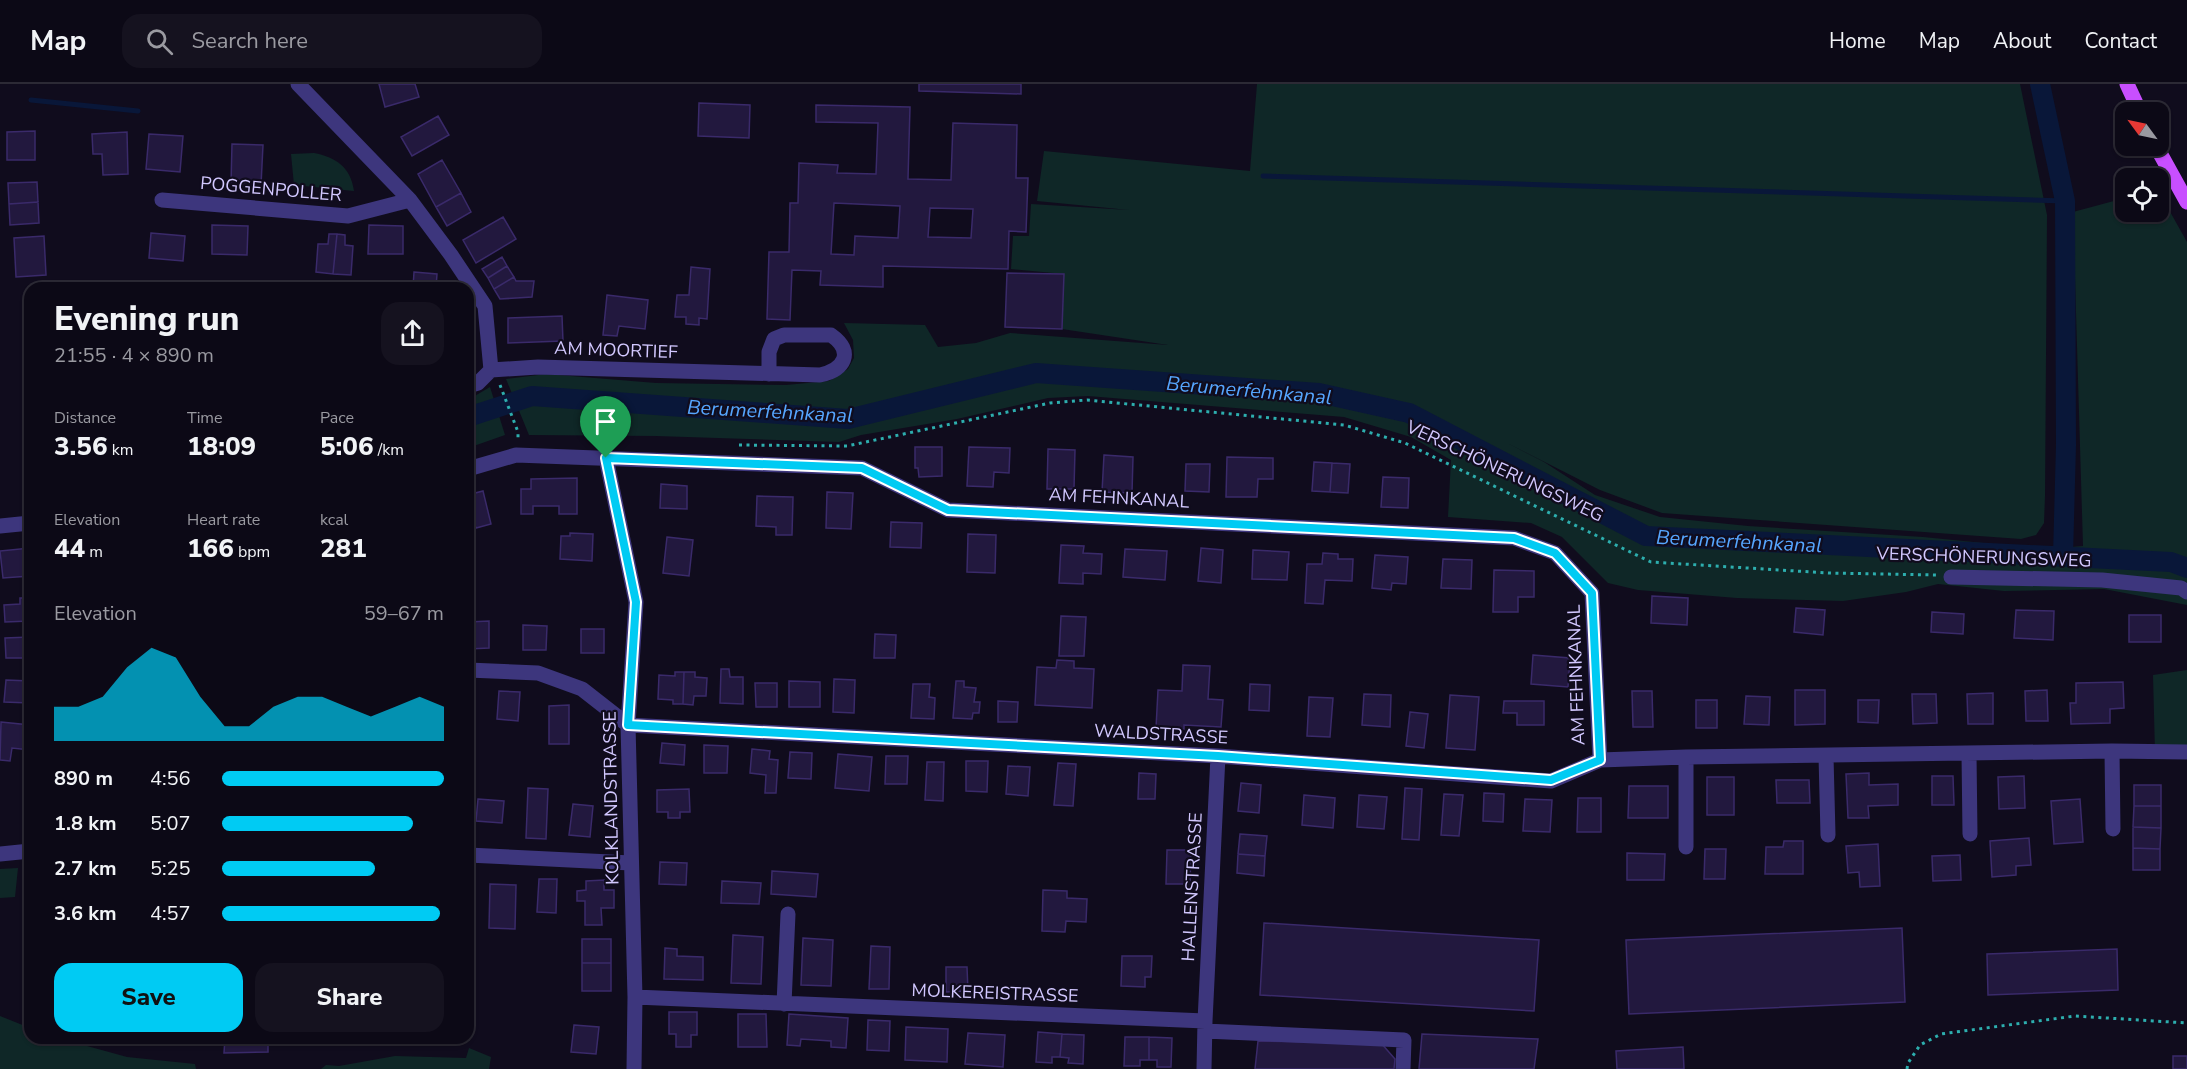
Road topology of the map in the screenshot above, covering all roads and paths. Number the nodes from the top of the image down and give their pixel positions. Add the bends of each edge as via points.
1 (298, 84) edge
2 (2127, 84) edge
3 (2135, 102) edge
4 (2162, 156) edge
5 (162, 200) dead end
6 (410, 200) junction
7 (2187, 202) edge
8 (468, 282) edge
9 (474, 290) edge
10 (769, 374) junction
11 (495, 377) junction
12 (474, 385) edge
13 (518, 432) dead end
14 (730, 445) dead end
15 (606, 458) junction
16 (474, 467) edge
17 (24, 524) edge
18 (0, 526) edge
19 (1951, 577) joint
20 (2187, 592) edge
21 (474, 670) edge
22 (628, 725) junction
23 (2112, 751) junction
24 (2187, 752) edge
25 (1969, 754) junction
26 (1218, 756) junction
27 (1826, 756) junction
28 (1686, 757) junction
29 (1600, 760) junction
30 (2113, 829) dead end
31 (1970, 834) dead end
32 (1828, 835) dead end
33 (1686, 847) dead end
34 (24, 852) edge
35 (0, 854) edge
36 (474, 855) edge
37 (631, 863) junction
38 (788, 914) dead end
39 (635, 997) junction
40 (784, 1004) junction
41 (2187, 1023) edge
42 (1205, 1026) junction
43 (634, 1069) edge
44 (1204, 1069) edge
45 (1403, 1069) edge
46 (1908, 1069) edge

1 - 6 street
2 - 3 main road
4 - 7 main road
5 - 6 street, POGGENPOLLER via 348,216
6 - 8 street
9 - 11 street via 485,306
10 - 10 street, AM MOORTIEF via 832,372 841,365 844,347 831,335 784,335 774,339 769,352
10 - 11 street, AM MOORTIEF via 538,367
11 - 12 street
11 - 13 path
14 - 19 path, VERSCHÖNERUNGSWEG via 847,446 1050,403 1088,400 1344,425 1405,443 1651,562
15 - 16 street, AM FEHNKANAL via 516,455
15 - 22 street, KOLKLANDSTRASSE via 636,602
15 - 29 street, AM FEHNKANAL via 862,468 948,510 1514,538 1555,553 1592,593
17 - 18 street
19 - 20 street, VERSCHÖNERUNGSWEG via 2102,580 2181,588
21 - 22 street via 538,673 582,689
22 - 26 street, WALDSTRASSE
22 - 37 street, KOLKLANDSTRASSE
23 - 24 street, WALDSTRASSE
23 - 25 street, WALDSTRASSE
23 - 30 street
25 - 27 street, WALDSTRASSE
25 - 31 street
26 - 29 street, WALDSTRASSE via 1551,780
26 - 42 street, HALLENSTRASSE
27 - 28 street, WALDSTRASSE
27 - 32 street
28 - 29 street, WALDSTRASSE
28 - 33 street
34 - 35 street
36 - 37 street
37 - 39 street, KOLKLANDSTRASSE
38 - 40 street
39 - 40 street, MOLKEREISTRASSE
39 - 43 street, KOLKLANDSTRASSE
40 - 42 street, MOLKEREISTRASSE
41 - 46 path via 2075,1016 1941,1034 1920,1046
42 - 44 street, HALLENSTRASSE
42 - 45 street, MOLKEREISTRASSE via 1404,1040

